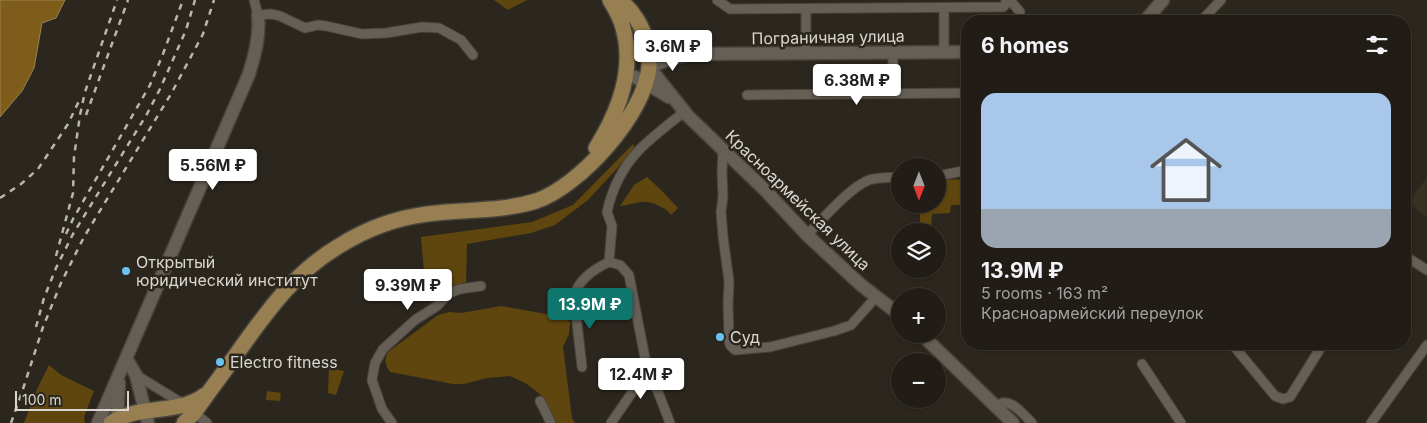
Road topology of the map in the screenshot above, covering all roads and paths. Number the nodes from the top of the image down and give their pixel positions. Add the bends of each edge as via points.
1 (254, 0) edge
2 (610, 0) edge
3 (620, 0) edge
4 (1006, 0) edge
5 (1010, 0) edge
6 (1163, 0) edge
7 (1221, 0) edge
8 (719, 1) edge
9 (944, 8) junction
10 (806, 9) junction
11 (1020, 12) dead end
12 (258, 15) junction
13 (1150, 15) edge
14 (1207, 15) edge
15 (806, 52) junction
16 (892, 52) junction
17 (944, 52) junction
18 (961, 52) edge
19 (473, 55) dead end
20 (646, 59) junction
21 (636, 75) junction
22 (961, 93) edge
23 (893, 94) junction
24 (747, 95) dead end
25 (681, 108) junction
26 (723, 149) junction
27 (961, 171) edge
28 (946, 174) edge
29 (891, 178) edge
30 (571, 181) junction
31 (807, 235) junction
32 (1411, 260) edge
33 (609, 262) junction
34 (1427, 270) edge
35 (481, 286) dead end
36 (876, 297) junction
37 (891, 308) edge
38 (930, 343) edge
39 (1427, 344) edge
40 (1237, 350) edge
41 (1319, 350) edge
42 (126, 358) junction
43 (1142, 364) dead end
44 (582, 367) dead end
45 (649, 368) junction
46 (119, 373) junction
47 (136, 375) junction
48 (540, 401) dead end
49 (996, 407) junction
50 (188, 417) edge
51 (129, 420) edge
52 (98, 423) edge
53 (207, 423) edge
54 (392, 423) edge
55 (551, 423) edge
56 (611, 423) edge
57 (670, 423) edge
58 (1013, 423) edge
59 (1032, 423) edge
60 (1181, 423) edge
61 (1371, 423) edge

1 - 12 street
2 - 21 main road via 623,26
3 - 20 main road via 633,13 643,32 647,43
4 - 9 street via 1003,7
5 - 11 street
6 - 13 main road
7 - 14 street
8 - 10 street via 730,9
9 - 10 street
9 - 17 street
10 - 15 street
12 - 19 street via 280,16 305,28 318,25 362,34 439,28 461,40
12 - 42 main road via 258,41 249,74
15 - 16 main road, Пограничная улица
15 - 20 main road, Пограничная улица via 689,54
16 - 17 main road, Пограничная улица
16 - 23 street
17 - 18 main road, Пограничная улица
20 - 21 main road
20 - 21 main road via 631,57
20 - 25 main road, Красноармейская улица
21 - 25 main road, Красноармейская улица
21 - 30 main road via 621,93 615,112 591,156
21 - 30 main road via 633,110 620,131
22 - 23 street
23 - 24 street
25 - 26 main road, Красноармейская улица
25 - 33 street via 627,164 616,184 607,212 612,226
26 - 31 main road, Красноармейская улица
26 - 36 street via 721,212 732,348 770,347 834,332 851,325
27 - 28 street
29 - 31 street via 859,184
30 - 50 main road via 537,200 519,205 408,217 376,227 341,244 311,265 283,292
31 - 36 main road, Красноармейская улица
32 - 34 street
33 - 44 street via 595,268 580,282 574,297
33 - 45 street via 620,265 629,275
35 - 54 street via 449,293 383,349 375,363 372,380 382,408
36 - 37 main road, Красноармейская улица
38 - 49 main road
39 - 61 street
40 - 41 street via 1275,396 1282,399 1290,397
42 - 46 main road
42 - 47 main road
43 - 60 street
45 - 56 street
45 - 57 street
46 - 51 main road
46 - 52 main road
47 - 50 street
47 - 51 main road
48 - 55 street
49 - 58 main road
49 - 59 street via 999,403 1011,404
50 - 51 main road via 171,408
50 - 53 street

